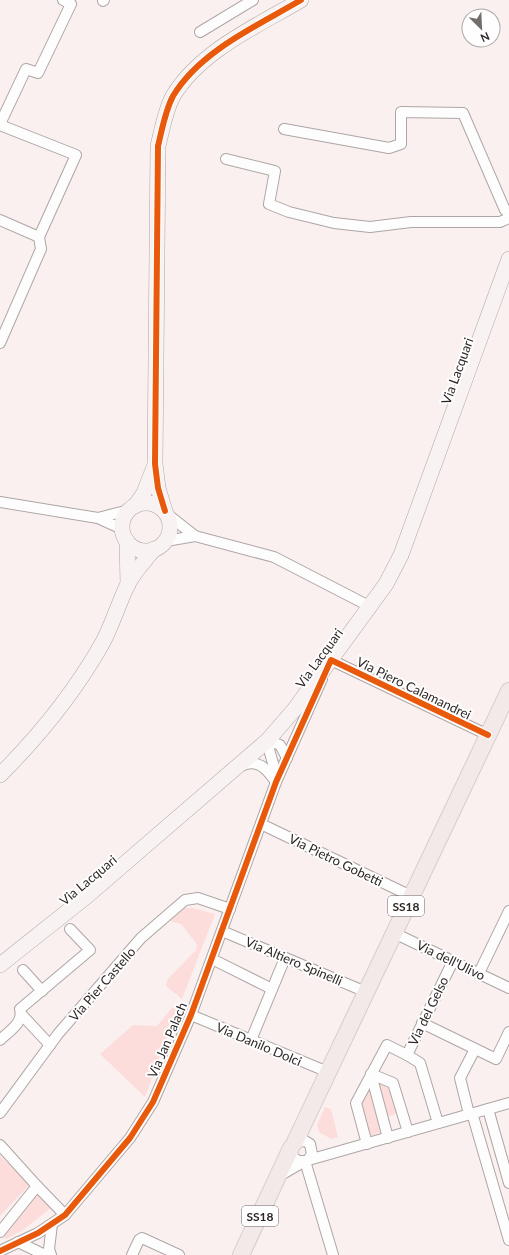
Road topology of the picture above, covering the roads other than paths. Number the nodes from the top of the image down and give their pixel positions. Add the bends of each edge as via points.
1 (63, 0) edge
2 (253, 0) edge
3 (301, 0) edge
4 (200, 32) dead end
5 (0, 124) edge
6 (284, 129) dead end
7 (226, 160) dead end
8 (509, 213) edge
9 (509, 218) edge
10 (0, 220) edge
11 (39, 236) junction
12 (508, 264) edge
13 (0, 343) edge
14 (155, 464) junction
15 (0, 502) edge
16 (132, 508) junction
17 (166, 513) junction
18 (98, 518) junction
19 (124, 535) junction
20 (195, 536) junction
21 (160, 545) junction
22 (128, 585) junction
23 (370, 606) junction
24 (331, 660) junction
25 (509, 691) edge
26 (488, 735) junction
27 (268, 740) junction
28 (288, 758) junction
29 (238, 768) junction
30 (0, 775) edge
31 (276, 782) junction
32 (261, 824) junction
33 (411, 896) junction
34 (230, 909) junction
35 (509, 911) edge
36 (70, 929) dead end
37 (222, 931) junction
38 (394, 933) junction
39 (212, 958) junction
40 (285, 958) junction
41 (453, 961) junction
42 (0, 965) edge
43 (23, 970) dead end
44 (479, 973) junction
45 (509, 988) edge
46 (272, 989) junction
47 (42, 991) junction
48 (366, 992) junction
49 (22, 1015) junction
50 (191, 1015) junction
51 (422, 1023) junction
52 (509, 1032) edge
53 (0, 1040) edge
54 (251, 1040) junction
55 (50, 1045) junction
56 (475, 1049) junction
57 (407, 1055) junction
58 (328, 1072) junction
59 (371, 1074) junction
60 (509, 1103) edge
61 (488, 1109) junction
62 (0, 1112) edge
63 (470, 1114) junction
64 (438, 1123) junction
65 (408, 1132) junction
66 (388, 1138) junction
67 (367, 1144) junction
68 (0, 1145) edge
69 (302, 1145) junction
70 (335, 1152) junction
71 (306, 1161) junction
72 (278, 1177) junction
73 (509, 1184) edge
74 (37, 1186) junction
75 (65, 1215) junction
76 (52, 1224) junction
77 (0, 1232) edge
78 (36, 1233) junction
79 (509, 1240) edge
80 (18, 1242) junction
81 (0, 1251) edge
82 (46, 1253) edge
83 (132, 1255) edge
84 (179, 1255) edge
85 (241, 1255) edge
86 (333, 1255) edge

1 - 5 street via 71,4 38,73 26,69
2 - 4 street
3 - 14 street via 208,56 186,78 172,97 164,120 158,146
5 - 11 street via 76,155
6 - 8 street via 389,148 401,144 401,112 463,113 505,210
7 - 9 street via 275,171 269,204 289,212 334,222 370,227 412,222 500,222
10 - 11 street
11 - 13 street via 41,249
12 - 23 street, Via Lacquari via 401,555 386,584
14 - 16 street via 144,493
14 - 17 street via 158,488
15 - 18 street
16 - 17 street via 148,503 160,507
16 - 18 street
16 - 19 street via 125,516
17 - 20 street
17 - 21 street via 170,528
18 - 19 street
19 - 21 street via 139,550
19 - 22 street
20 - 21 street
20 - 23 street via 274,557
21 - 22 street
22 - 30 street via 103,642 82,677 33,742
23 - 24 street, Via Lacquari
24 - 26 street, Via Piero Calamandrei
24 - 27 street, Via Lacquari
24 - 28 street, Via Jan Palach
25 - 26 main road, SS18
26 - 33 main road, SS18
27 - 28 street via 280,745
27 - 29 street, Via Lacquari
27 - 31 street
28 - 31 street, Via Jan Palach
29 - 31 street via 253,763 260,764
29 - 42 street, Via Lacquari via 87,896
31 - 32 street, Via Jan Palach
32 - 33 street, Via Pietro Gobetti
32 - 34 street, Via Jan Palach
33 - 38 main road, SS18
34 - 37 street, Via Jan Palach
34 - 55 street, Via Pier Castello via 198,898 185,900 141,938
35 - 44 street
36 - 47 street via 90,950
37 - 39 street, Via Jan Palach
37 - 40 street, Via Altiero Spinelli
38 - 41 street, Via dell'Ulivo
38 - 48 main road, SS18
39 - 46 street
39 - 50 street, Via Jan Palach
40 - 46 street
40 - 48 street, Via Altiero Spinelli
41 - 44 street, Via dell'Ulivo
41 - 51 street, Via del Gelso
43 - 47 street
44 - 45 street, Via dell'Ulivo
46 - 54 street
47 - 49 street via 20,1009
48 - 58 main road, SS18
49 - 53 street via 18,1024
49 - 55 street
50 - 54 street, Via Danilo Dolci
50 - 75 street, Via Jan Palach via 153,1102 134,1132
51 - 56 street
51 - 57 street, Via del Gelso
52 - 56 street via 496,1059
54 - 58 street, Via Danilo Dolci
55 - 62 street, Via Pier Castello
56 - 63 street via 460,1078
57 - 59 street, Via del Gelso via 387,1045
57 - 64 street via 420,1063
58 - 69 main road, SS18 via 304,1122
59 - 65 street via 393,1083
59 - 66 street
59 - 67 street, Via del Gelso via 356,1103
60 - 61 street
61 - 63 street
61 - 73 street
63 - 64 street
63 - 79 street
64 - 65 street
65 - 66 street
66 - 67 street
67 - 70 street
68 - 74 street
69 - 70 street
69 - 71 street via 312,1154
69 - 71 street via 293,1157 298,1161
69 - 72 main road, SS18
70 - 71 street
71 - 72 street
71 - 86 street
72 - 85 main road, SS18
74 - 75 street
74 - 77 street
75 - 76 street, Via Jan Palach
76 - 78 street, Via Jan Palach
76 - 82 street
78 - 80 street, Via Jan Palach
78 - 82 street
80 - 81 street, Via Jan Palach
80 - 82 street
83 - 84 street via 142,1238

